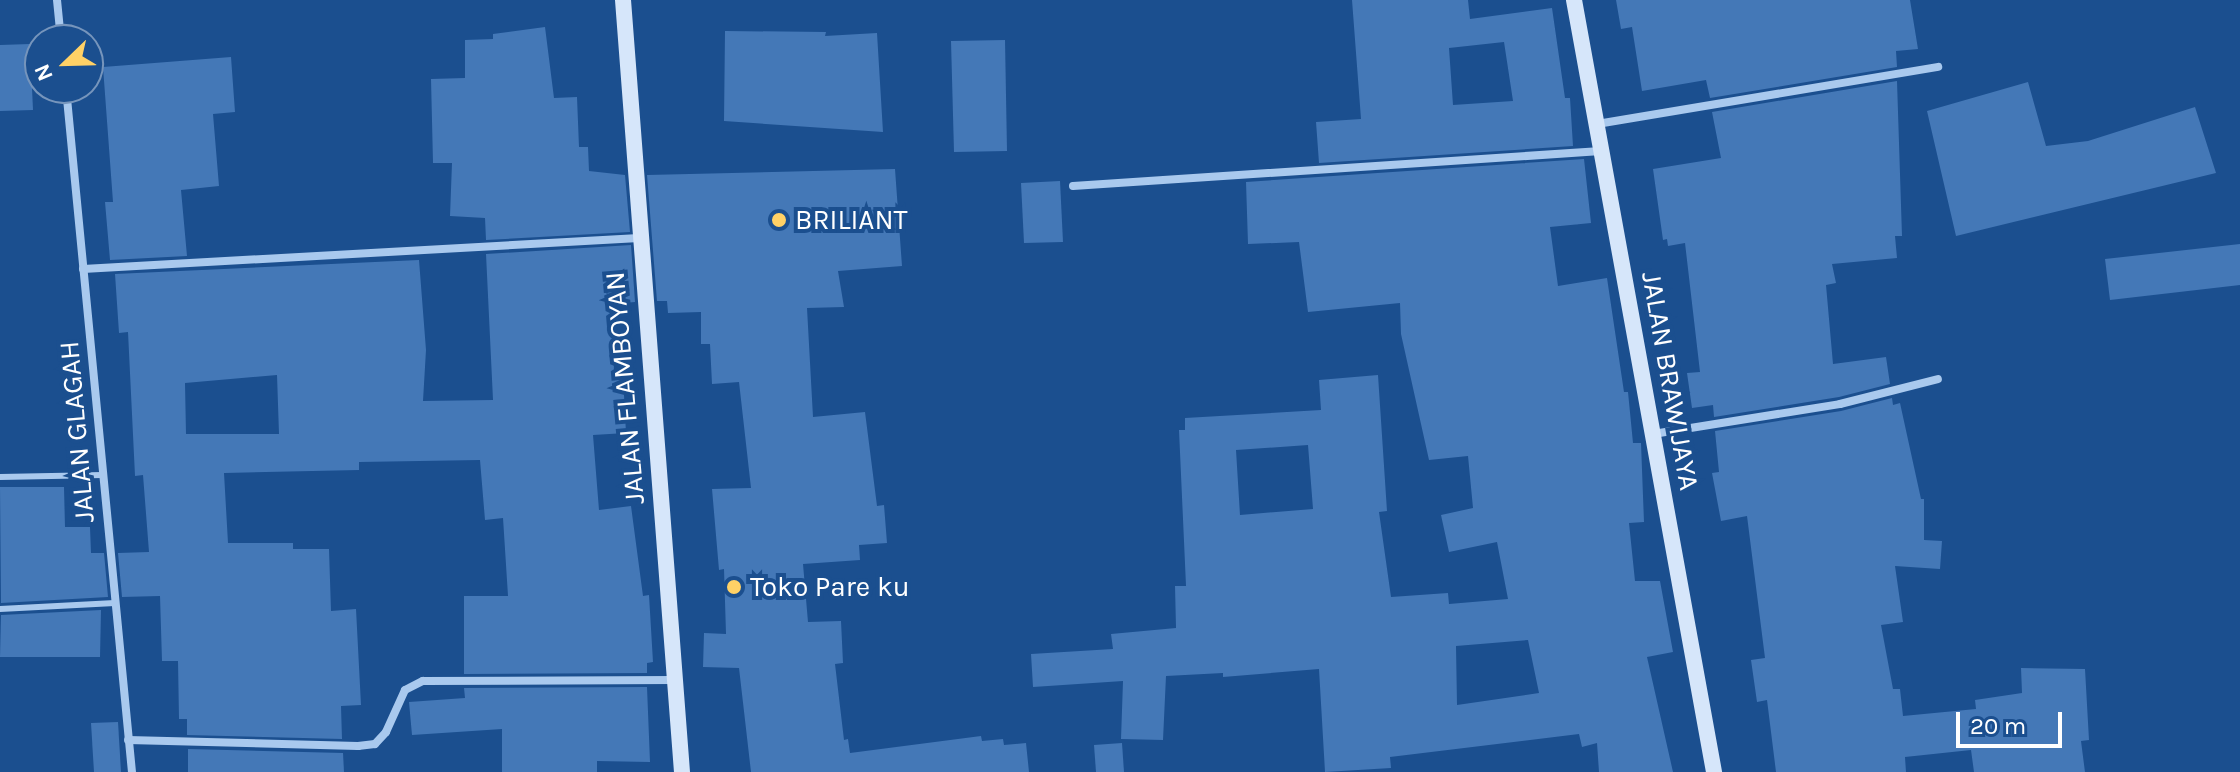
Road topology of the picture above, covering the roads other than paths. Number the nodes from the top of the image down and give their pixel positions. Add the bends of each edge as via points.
1 (57, 0) edge
2 (623, 0) edge
3 (1574, 0) edge
4 (59, 24) edge
5 (1938, 67) dead end
6 (68, 104) edge
7 (1596, 124) junction
8 (1602, 151) junction
9 (1073, 186) dead end
10 (639, 238) junction
11 (83, 269) junction
12 (1938, 379) dead end
13 (1652, 435) junction
14 (103, 475) junction
15 (0, 477) edge
16 (115, 603) junction
17 (0, 609) edge
18 (674, 680) junction
19 (128, 740) junction
20 (132, 772) edge
21 (682, 772) edge
22 (1714, 772) edge

1 - 4 street
2 - 10 main road, JALAN FLAMBOYAN
3 - 7 main road, JALAN BRAWIJAYA
5 - 7 street
6 - 11 street, JALAN GLAGAH
7 - 8 main road, JALAN BRAWIJAYA
8 - 9 street
8 - 13 main road, JALAN BRAWIJAYA
10 - 11 street
10 - 18 main road, JALAN FLAMBOYAN
11 - 14 street, JALAN GLAGAH
12 - 13 street via 1840,404
13 - 22 main road, JALAN BRAWIJAYA
14 - 15 lane
14 - 16 street, JALAN GLAGAH
16 - 17 lane
16 - 19 street, JALAN GLAGAH
18 - 19 street via 423,681 405,690 375,744 358,746
18 - 21 main road, JALAN FLAMBOYAN
19 - 20 street, JALAN GLAGAH

